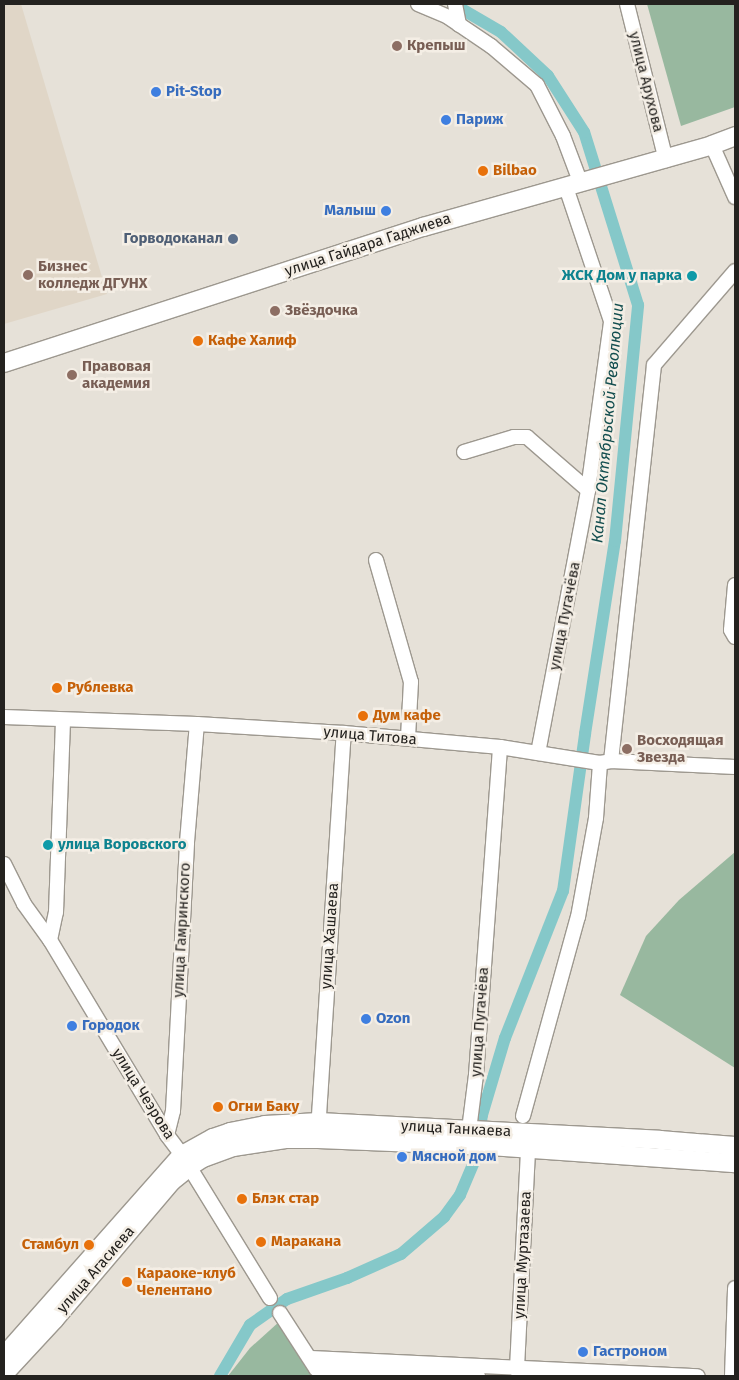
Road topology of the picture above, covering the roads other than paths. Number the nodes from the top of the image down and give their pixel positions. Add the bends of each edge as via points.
1 (418, 4) edge
2 (455, 4) edge
3 (627, 4) edge
4 (459, 25) junction
5 (735, 137) edge
6 (712, 147) junction
7 (665, 159) junction
8 (574, 186) junction
9 (735, 197) edge
10 (735, 271) edge
11 (4, 365) edge
12 (464, 452) dead end
13 (588, 490) junction
14 (376, 560) dead end
15 (735, 585) edge
16 (735, 637) edge
17 (4, 717) edge
18 (63, 720) junction
19 (196, 724) junction
20 (344, 733) junction
21 (408, 738) junction
22 (500, 747) junction
23 (538, 753) junction
24 (605, 762) junction
25 (735, 767) edge
26 (4, 864) edge
27 (50, 940) junction
28 (318, 1122) junction
29 (526, 1132) junction
30 (167, 1135) junction
31 (469, 1135) junction
32 (318, 1140) junction
33 (735, 1146) edge
34 (185, 1161) junction
35 (735, 1163) edge
36 (735, 1288) edge
37 (270, 1298) dead end
38 (280, 1313) dead end
39 (4, 1356) edge
40 (316, 1368) edge
41 (518, 1372) edge
42 (4, 1374) edge
43 (478, 1376) edge
44 (698, 1376) edge
45 (732, 1376) edge

1 - 4 street, улица Пугачёва
2 - 4 street
3 - 7 street, улица Арухова
4 - 8 street, улица Пугачёва via 491,46 537,85 563,136
5 - 6 main road, улица Гайдара Гаджиева
6 - 7 main road, улица Гайдара Гаджиева
6 - 9 street
7 - 8 main road, улица Гайдара Гаджиева
8 - 11 main road, улица Гайдара Гаджиева via 415,233
8 - 13 street, улица Пугачёва via 611,321
10 - 24 street, улица Муртазаева via 654,365
12 - 13 street via 514,437 527,437
13 - 23 street, улица Пугачёва
14 - 21 street via 412,682
15 - 16 street via 731,630
17 - 18 street, улица Титова
18 - 19 street, улица Титова
18 - 27 street via 56,912
19 - 20 street, улица Титова
19 - 30 street, улица Гамринского via 174,1112
20 - 21 street, улица Титова
20 - 28 street, улица Хашаева
21 - 22 street, улица Титова
22 - 23 street, улица Титова
22 - 31 street, улица Пугачёва
23 - 24 street, улица Титова
24 - 25 street, улица Титова
24 - 29 street, улица Муртазаева via 578,917
26 - 27 street, улица Чеэрова via 24,904
27 - 30 street, улица Чеэрова
28 - 31 main road, улица Танкаева
28 - 32 street, улица Хашаева
28 - 34 main road, улица Танкаева via 264,1125 230,1132 214,1138
29 - 31 main road, улица Танкаева via 490,1139
29 - 33 main road, улица Танкаева
29 - 35 main road, улица Танкаева
29 - 41 street, улица Муртазаева
30 - 34 street, улица Чеэрова
31 - 32 main road, улица Танкаева
32 - 34 main road, улица Танкаева via 285,1140 233,1147
34 - 37 street, улица Чеэрова
34 - 39 main road, улица Агасиева
34 - 42 main road, улица Агасиева via 172,1182
36 - 45 street
38 - 40 street
40 - 41 street
40 - 43 street
41 - 44 street

